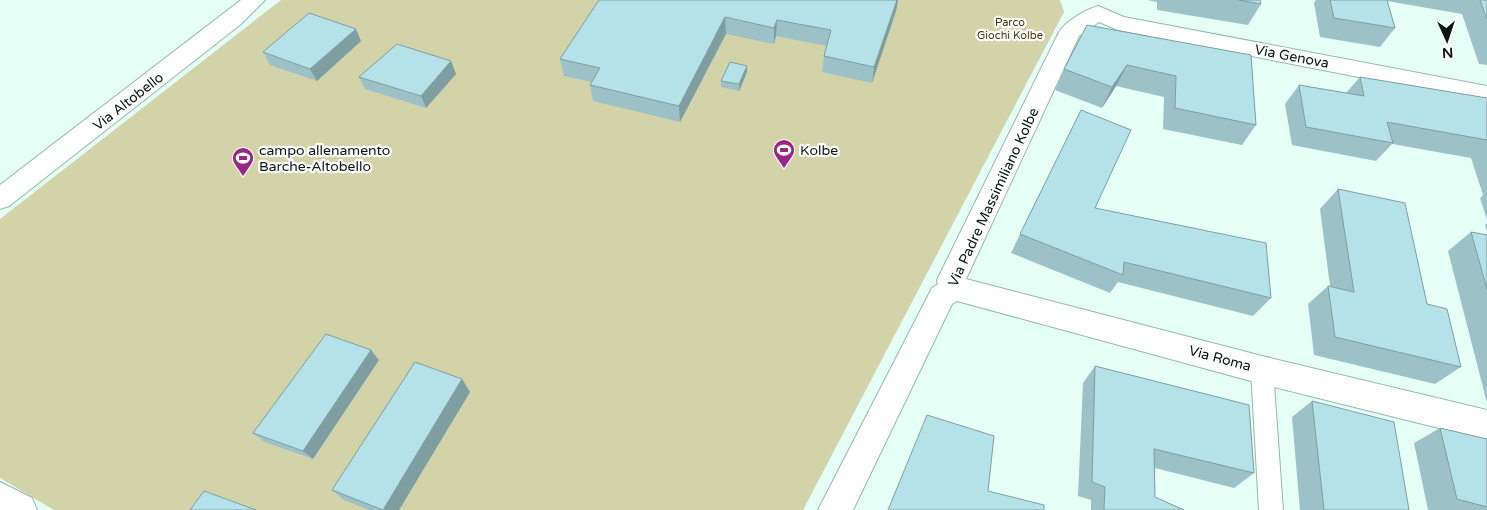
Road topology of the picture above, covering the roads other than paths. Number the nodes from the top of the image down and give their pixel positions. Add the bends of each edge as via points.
1 (254, 0) edge
2 (1095, 7) edge
3 (1487, 94) edge
4 (0, 200) edge
5 (953, 289) junction
6 (1262, 370) junction
7 (1487, 425) edge
8 (0, 499) edge
9 (20, 510) edge
10 (835, 510) edge
11 (1271, 510) edge

1 - 4 street, Via Altobello
2 - 3 street, Via Genova via 1118,23
2 - 5 street, Via Padre Massimiliano Kolbe via 1070,32 952,280
5 - 6 street, Via Roma
5 - 10 street, Via Padre Massimiliano Kolbe via 942,296
6 - 7 street, Via Roma
6 - 11 lane
8 - 9 street

